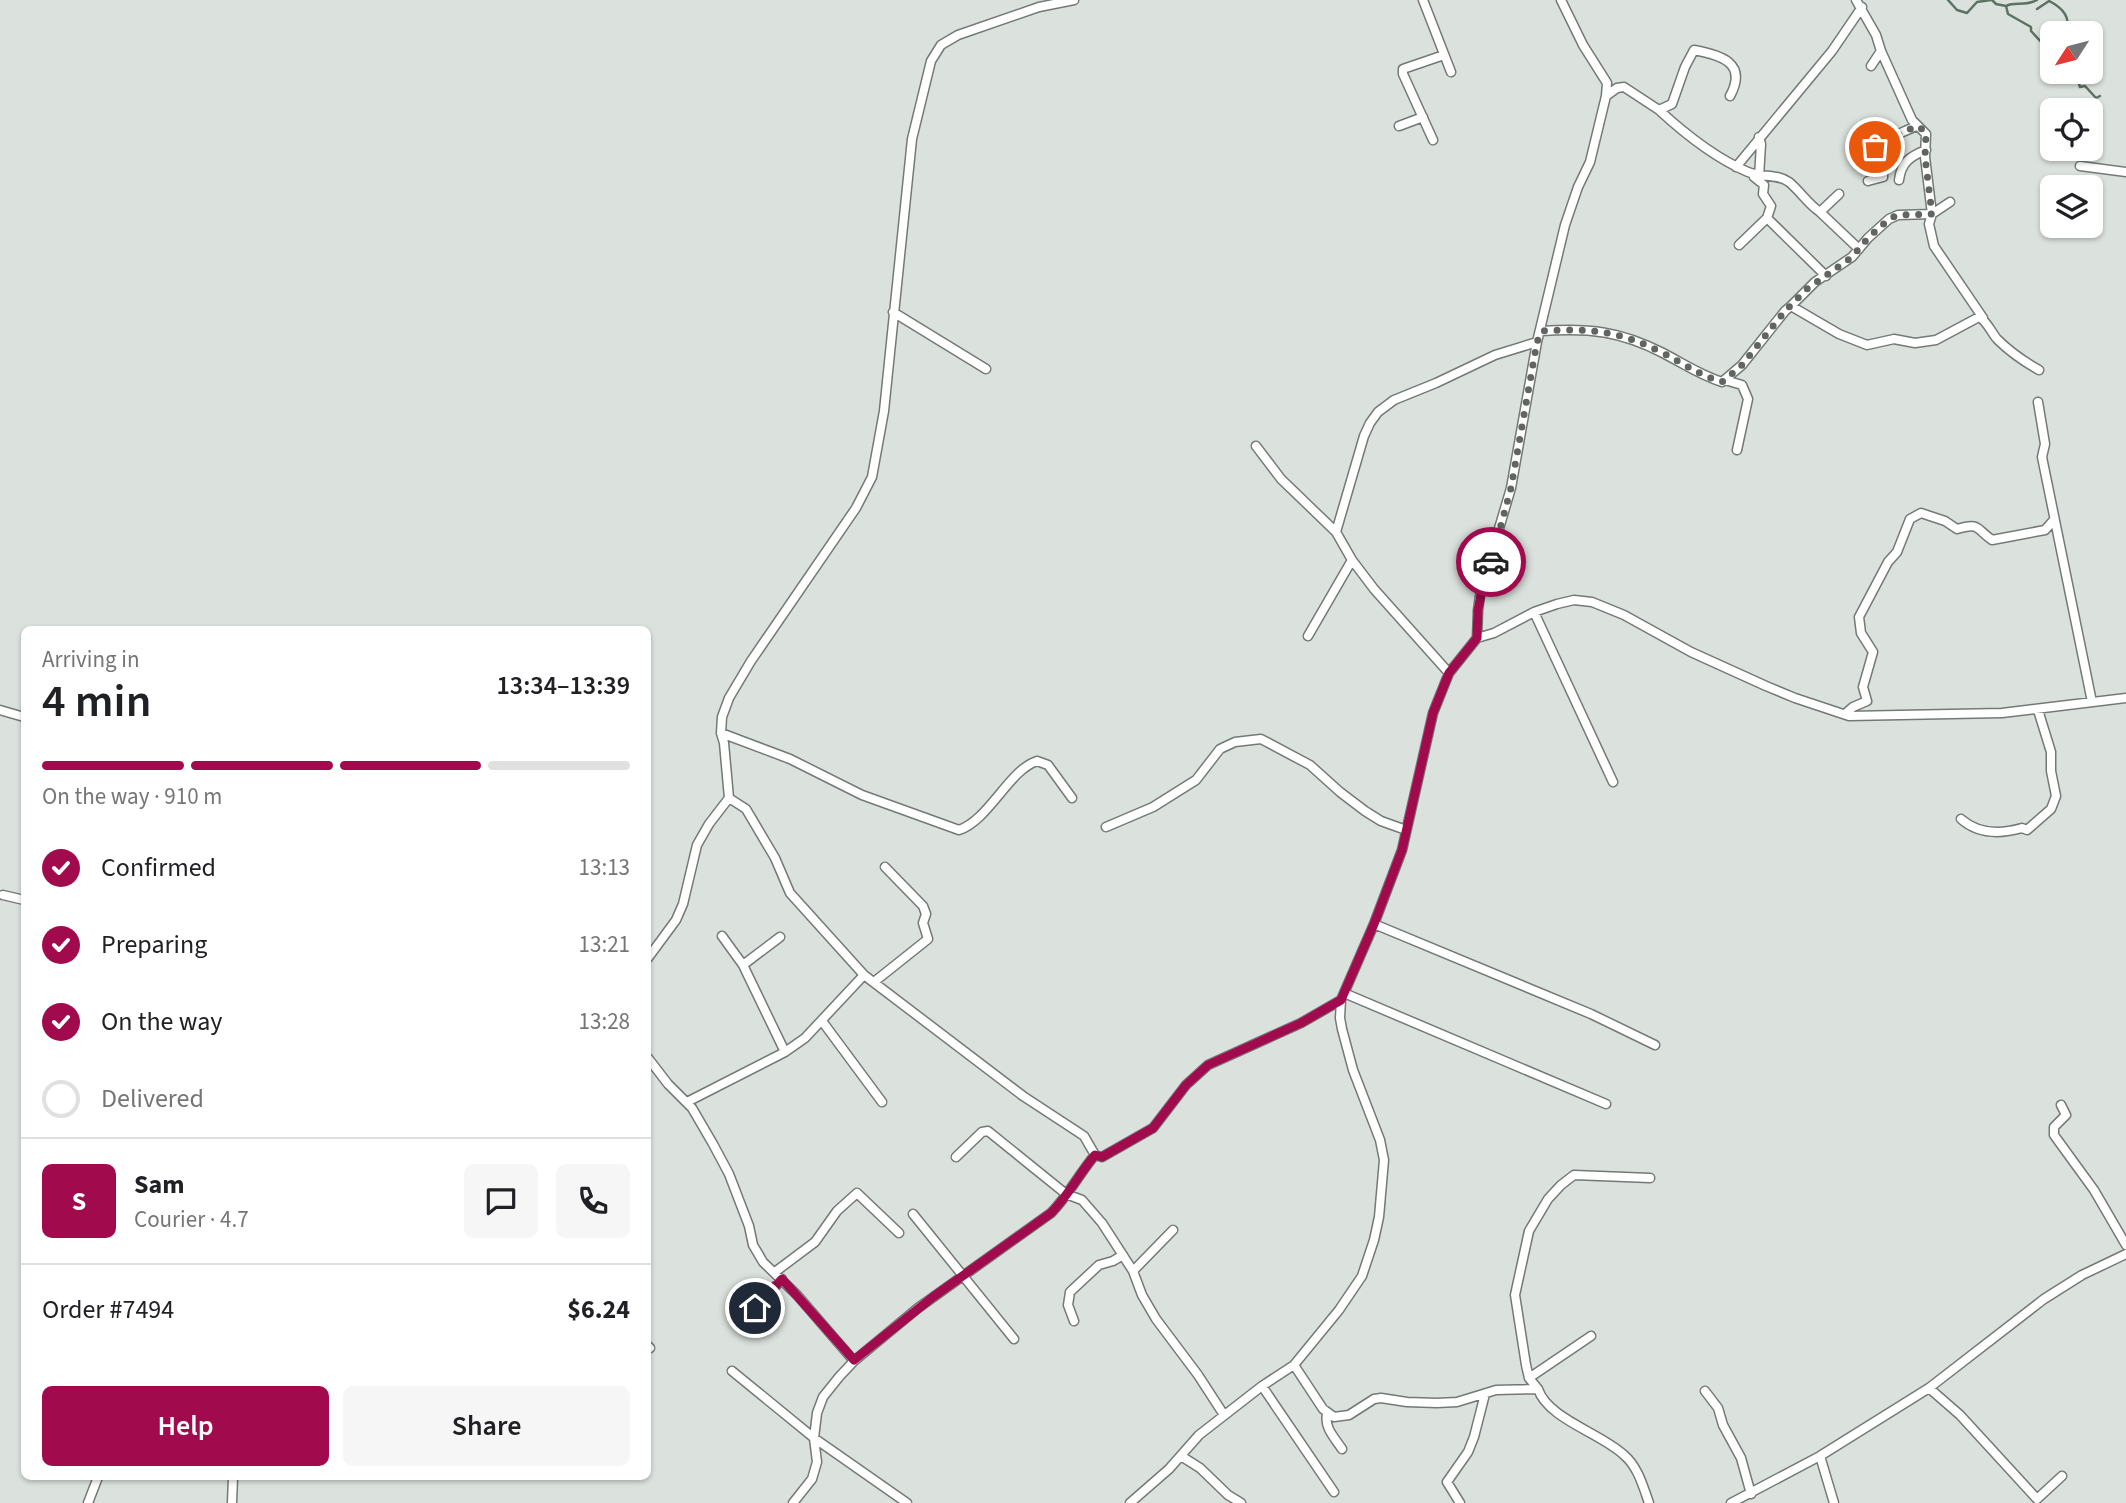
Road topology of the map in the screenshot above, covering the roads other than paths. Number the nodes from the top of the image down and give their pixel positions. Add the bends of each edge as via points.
1 (1074, 0) edge
2 (1423, 0) edge
3 (1561, 0) edge
4 (1859, 4) edge
5 (1881, 51) junction
6 (1444, 55) junction
7 (1871, 66) dead end
8 (1451, 72) dead end
9 (1606, 96) junction
10 (1730, 96) dead end
11 (1659, 110) junction
12 (1423, 117) junction
13 (1398, 126) dead end
14 (1916, 126) junction
15 (1759, 137) junction
16 (1433, 140) dead end
17 (1926, 150) junction
18 (2080, 166) dead end
19 (1736, 167) junction
20 (2126, 172) edge
21 (1758, 176) junction
22 (1899, 180) dead end
23 (1868, 181) dead end
24 (1839, 194) dead end
25 (1950, 202) dead end
26 (1820, 212) junction
27 (1932, 214) junction
28 (1767, 218) junction
29 (1739, 245) dead end
30 (1859, 249) junction
31 (1826, 276) junction
32 (1791, 306) junction
33 (893, 312) junction
34 (1983, 318) junction
35 (1542, 331) junction
36 (1537, 342) junction
37 (986, 369) dead end
38 (2039, 370) dead end
39 (1725, 380) junction
40 (2038, 402) dead end
41 (1256, 446) dead end
42 (1737, 450) dead end
43 (2053, 522) junction
44 (1336, 532) junction
45 (1352, 560) junction
46 (1534, 612) junction
47 (1308, 636) dead end
48 (1477, 638) junction
49 (1449, 673) junction
50 (2126, 698) edge
51 (1867, 701) junction
52 (2092, 702) junction
53 (0, 710) edge
54 (2038, 710) junction
55 (1845, 714) junction
56 (21, 716) edge
57 (1868, 716) junction
58 (721, 733) junction
59 (1613, 782) dead end
60 (729, 798) junction
61 (1072, 798) dead end
62 (1961, 819) dead end
63 (1106, 827) dead end
64 (1406, 830) junction
65 (885, 867) dead end
66 (4, 895) dead end
67 (21, 899) edge
68 (1374, 924) junction
69 (722, 936) dead end
70 (780, 937) dead end
71 (651, 954) edge
72 (743, 965) junction
73 (864, 975) junction
74 (874, 982) junction
75 (1343, 996) junction
76 (1321, 1012) junction
77 (1340, 1018) junction
78 (822, 1021) junction
79 (1655, 1045) dead end
80 (785, 1052) junction
81 (651, 1062) edge
82 (687, 1102) junction
83 (882, 1102) dead end
84 (1606, 1104) dead end
85 (2061, 1105) dead end
86 (1095, 1155) junction
87 (956, 1157) dead end
88 (1650, 1178) dead end
89 (1066, 1194) junction
90 (913, 1214) dead end
91 (1173, 1230) dead end
92 (899, 1233) dead end
93 (2126, 1245) edge
94 (2126, 1254) edge
95 (1123, 1255) junction
96 (1133, 1271) junction
97 (778, 1275) junction
98 (963, 1275) junction
99 (739, 1305) dead end
100 (1074, 1321) dead end
101 (1591, 1336) dead end
102 (1014, 1339) dead end
103 (854, 1360) junction
104 (1294, 1365) junction
105 (732, 1371) dead end
106 (1529, 1378) junction
107 (1262, 1386) junction
108 (1929, 1388) junction
109 (1538, 1389) junction
110 (1705, 1391) dead end
111 (1485, 1394) junction
112 (1327, 1414) junction
113 (1224, 1415) junction
114 (814, 1438) junction
115 (1342, 1449) dead end
116 (1181, 1456) junction
117 (1820, 1456) junction
118 (2062, 1476) dead end
119 (97, 1480) edge
120 (233, 1480) edge
121 (1335, 1492) dead end
122 (1751, 1494) junction
123 (88, 1503) edge
124 (232, 1503) edge
125 (793, 1503) edge
126 (907, 1503) edge
127 (1130, 1503) edge
128 (1241, 1503) edge
129 (1460, 1503) edge
130 (1649, 1503) edge
131 (1731, 1503) edge
132 (1834, 1503) edge

1 - 33 street via 985,24 958,35 935,52 912,139
2 - 6 street
3 - 9 street via 1607,83
4 - 5 street
4 - 15 street via 1832,51
5 - 7 street
5 - 14 street
6 - 8 street
6 - 12 street via 1403,69
9 - 11 street via 1624,87
9 - 35 street via 1590,162 1565,225
10 - 11 street via 1737,84 1735,69 1725,58 1694,50 1672,104
11 - 19 street
12 - 13 street
12 - 16 street
14 - 17 street via 1926,134
14 - 23 street via 1875,147 1883,177
15 - 19 street
15 - 21 street
17 - 22 street via 1908,159
17 - 27 street
18 - 20 street
19 - 21 street
21 - 26 street via 1773,175 1788,182
21 - 28 street via 1753,178 1764,185 1763,194 1771,206
24 - 26 street
25 - 27 street
26 - 30 street
27 - 30 street via 1889,219
27 - 34 street via 1929,224 1934,246
28 - 29 street
28 - 31 street
30 - 31 street
31 - 32 street
32 - 34 street via 1867,345 1894,339 1936,340 1973,318
32 - 39 street
33 - 37 street
33 - 58 street via 873,478 736,684
34 - 38 street via 2015,357
35 - 36 street
35 - 39 street via 1583,328 1619,335 1696,373
36 - 44 street via 1495,355 1394,400 1378,412 1364,436
36 - 48 street via 1511,488 1482,589
39 - 42 street via 1742,385 1748,399
40 - 43 street
41 - 44 street via 1281,479
43 - 51 street via 2045,530 1992,540 1979,526 1957,529 1920,513 1910,519 1897,552 1859,617 1861,634 1872,652 1863,687
43 - 52 street
44 - 45 street
45 - 47 street
45 - 49 street
46 - 48 street
46 - 55 street via 1574,600 1592,602 1734,672
46 - 59 street
48 - 49 street
49 - 64 street via 1433,713
50 - 52 street
51 - 55 street
51 - 57 street
52 - 54 street
53 - 56 street
54 - 57 street
54 - 62 street via 2056,789 2050,809 2027,830 2013,832 1971,828
55 - 57 street
58 - 60 street
58 - 61 street via 790,759 862,795 959,831 1032,762 1048,765
60 - 71 street via 697,845 683,904
60 - 73 street via 746,809 790,893
63 - 64 street via 1153,807 1196,780 1220,749 1261,739 1310,765 1365,811
64 - 68 street
65 - 74 street via 923,906 928,940
66 - 67 street
68 - 75 street
68 - 79 street
69 - 72 street
70 - 72 street
72 - 80 street
73 - 74 street
73 - 78 street
74 - 86 street via 1023,1097 1084,1136
75 - 76 street
75 - 77 street
75 - 84 street
76 - 77 street
76 - 86 street via 1208,1065 1153,1128 1102,1157
77 - 104 street via 1353,1070 1380,1140 1384,1171 1379,1217 1362,1276
78 - 80 street
78 - 83 street
80 - 82 street
81 - 82 street
82 - 97 street via 729,1174 754,1245 763,1262
85 - 93 street via 2066,1115 2054,1127 2054,1135
86 - 89 street
87 - 89 street via 982,1132 988,1132
88 - 106 street via 1574,1175 1548,1199 1529,1231 1515,1295
89 - 95 street via 1082,1200
89 - 98 street via 1051,1213
90 - 98 street
91 - 96 street
92 - 97 street via 857,1193 837,1210 815,1242
94 - 108 street via 2034,1306
95 - 96 street
95 - 100 street via 1099,1265 1070,1292 1068,1305
96 - 113 street via 1156,1319
97 - 99 street via 755,1308 746,1310
97 - 103 street
98 - 102 street
98 - 103 street
101 - 106 street
103 - 114 street via 822,1397
104 - 107 street
104 - 112 street
105 - 114 street
106 - 109 street
107 - 113 street
107 - 121 street
108 - 117 street
108 - 118 street via 2037,1499
109 - 111 street via 1504,1388
109 - 130 street via 1558,1412 1623,1454 1640,1477
110 - 122 street via 1741,1458
111 - 112 street via 1437,1403 1381,1398 1349,1415
111 - 129 street via 1468,1452 1448,1478
112 - 115 street via 1330,1432
113 - 116 street
114 - 125 street via 817,1462 812,1479
114 - 126 street
116 - 127 street
116 - 128 street
117 - 122 street
117 - 132 street
119 - 123 street
120 - 124 street
122 - 131 street

